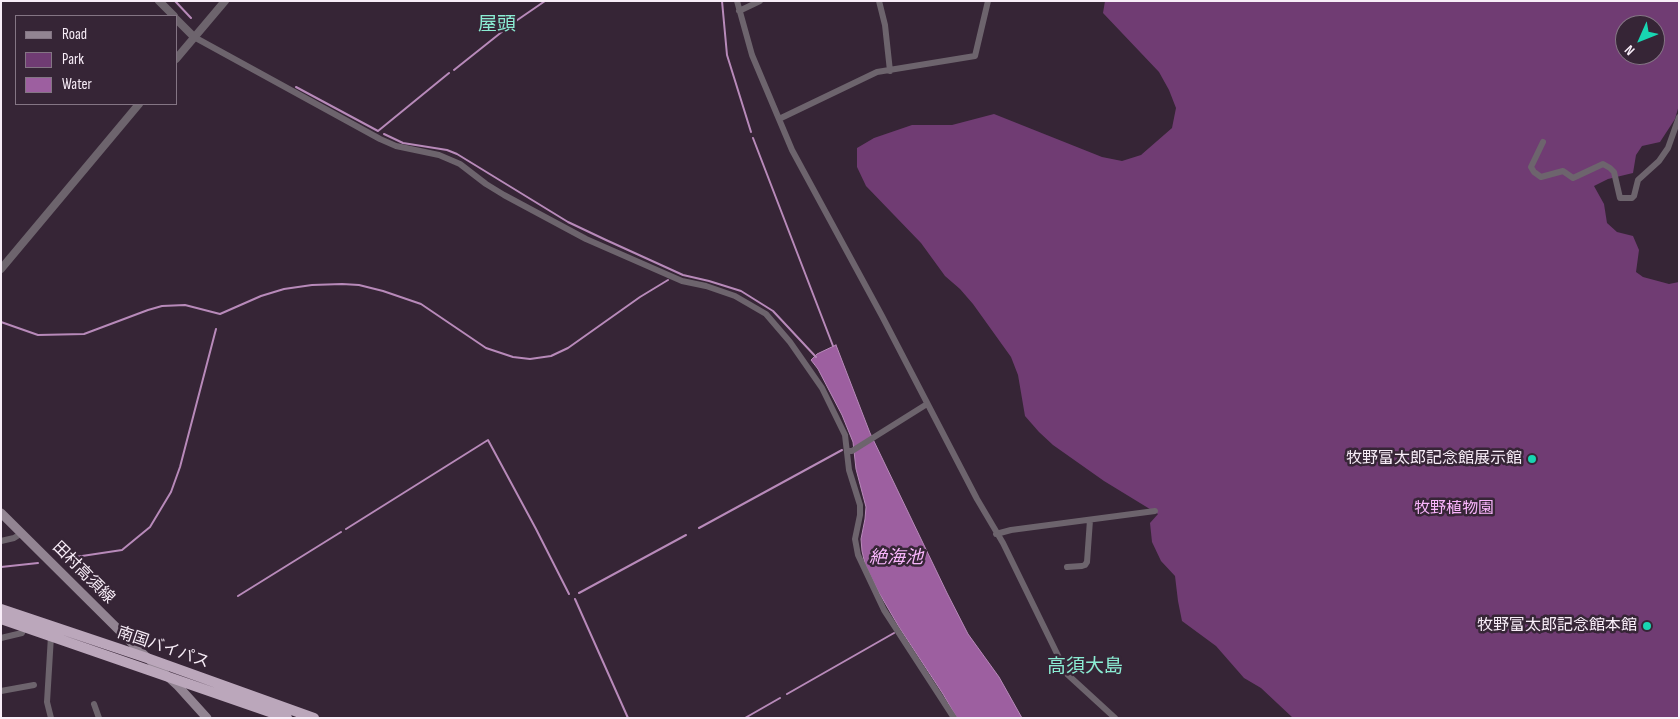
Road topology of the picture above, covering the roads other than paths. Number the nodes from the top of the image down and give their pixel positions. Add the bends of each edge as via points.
1 (159, 1) edge
2 (225, 1) edge
3 (738, 1) edge
4 (760, 1) edge
5 (879, 1) edge
6 (988, 1) edge
7 (739, 11) junction
8 (172, 15) edge
9 (178, 21) edge
10 (194, 37) junction
11 (178, 57) edge
12 (890, 71) junction
13 (138, 105) edge
14 (1679, 117) edge
15 (779, 119) junction
16 (1543, 142) dead end
17 (1, 269) edge
18 (927, 404) junction
19 (850, 451) junction
20 (1155, 511) dead end
21 (1, 512) edge
22 (1090, 520) junction
23 (22, 533) junction
24 (996, 534) junction
25 (1, 541) edge
26 (1067, 567) dead end
27 (1, 608) edge
28 (1, 619) edge
29 (24, 627) junction
30 (50, 636) junction
31 (1, 638) edge
32 (148, 658) junction
33 (165, 675) junction
34 (34, 685) dead end
35 (1, 691) edge
36 (94, 704) dead end
37 (51, 718) edge
38 (99, 718) edge
39 (207, 718) edge
40 (288, 718) edge
41 (314, 718) edge
42 (954, 718) edge
43 (1115, 718) edge

1 - 8 street
2 - 10 street
3 - 7 street
4 - 7 street
5 - 12 street
6 - 12 street via 975,56
7 - 15 street via 752,55
9 - 10 street
10 - 11 street
10 - 19 street via 380,139 460,164 504,195 586,239 682,281 735,296 766,314 822,388
12 - 15 street via 877,72
13 - 17 street
14 - 16 street via 1668,148 1639,179 1632,198 1620,198 1614,172 1603,164 1573,178 1563,171 1541,176 1534,172 1532,167
15 - 18 street via 792,150
18 - 19 street
18 - 24 street
19 - 42 street via 849,470 860,505 855,539 858,555 884,610
20 - 22 street
21 - 23 main road, 田村高須線
22 - 24 street
22 - 26 street via 1085,565
23 - 25 street
23 - 32 main road, 田村高須線
24 - 43 street via 1068,674
27 - 32 highway, 南国バイパス
28 - 29 highway, 南国バイパス
29 - 30 highway, 南国バイパス
29 - 31 street via 22,633
30 - 33 highway, 南国バイパス
30 - 37 street via 47,702
32 - 33 main road, 田村高須線
32 - 41 highway, 南国バイパス
33 - 39 main road, 田村高須線
33 - 40 highway, 南国バイパス
34 - 35 street
36 - 38 street

